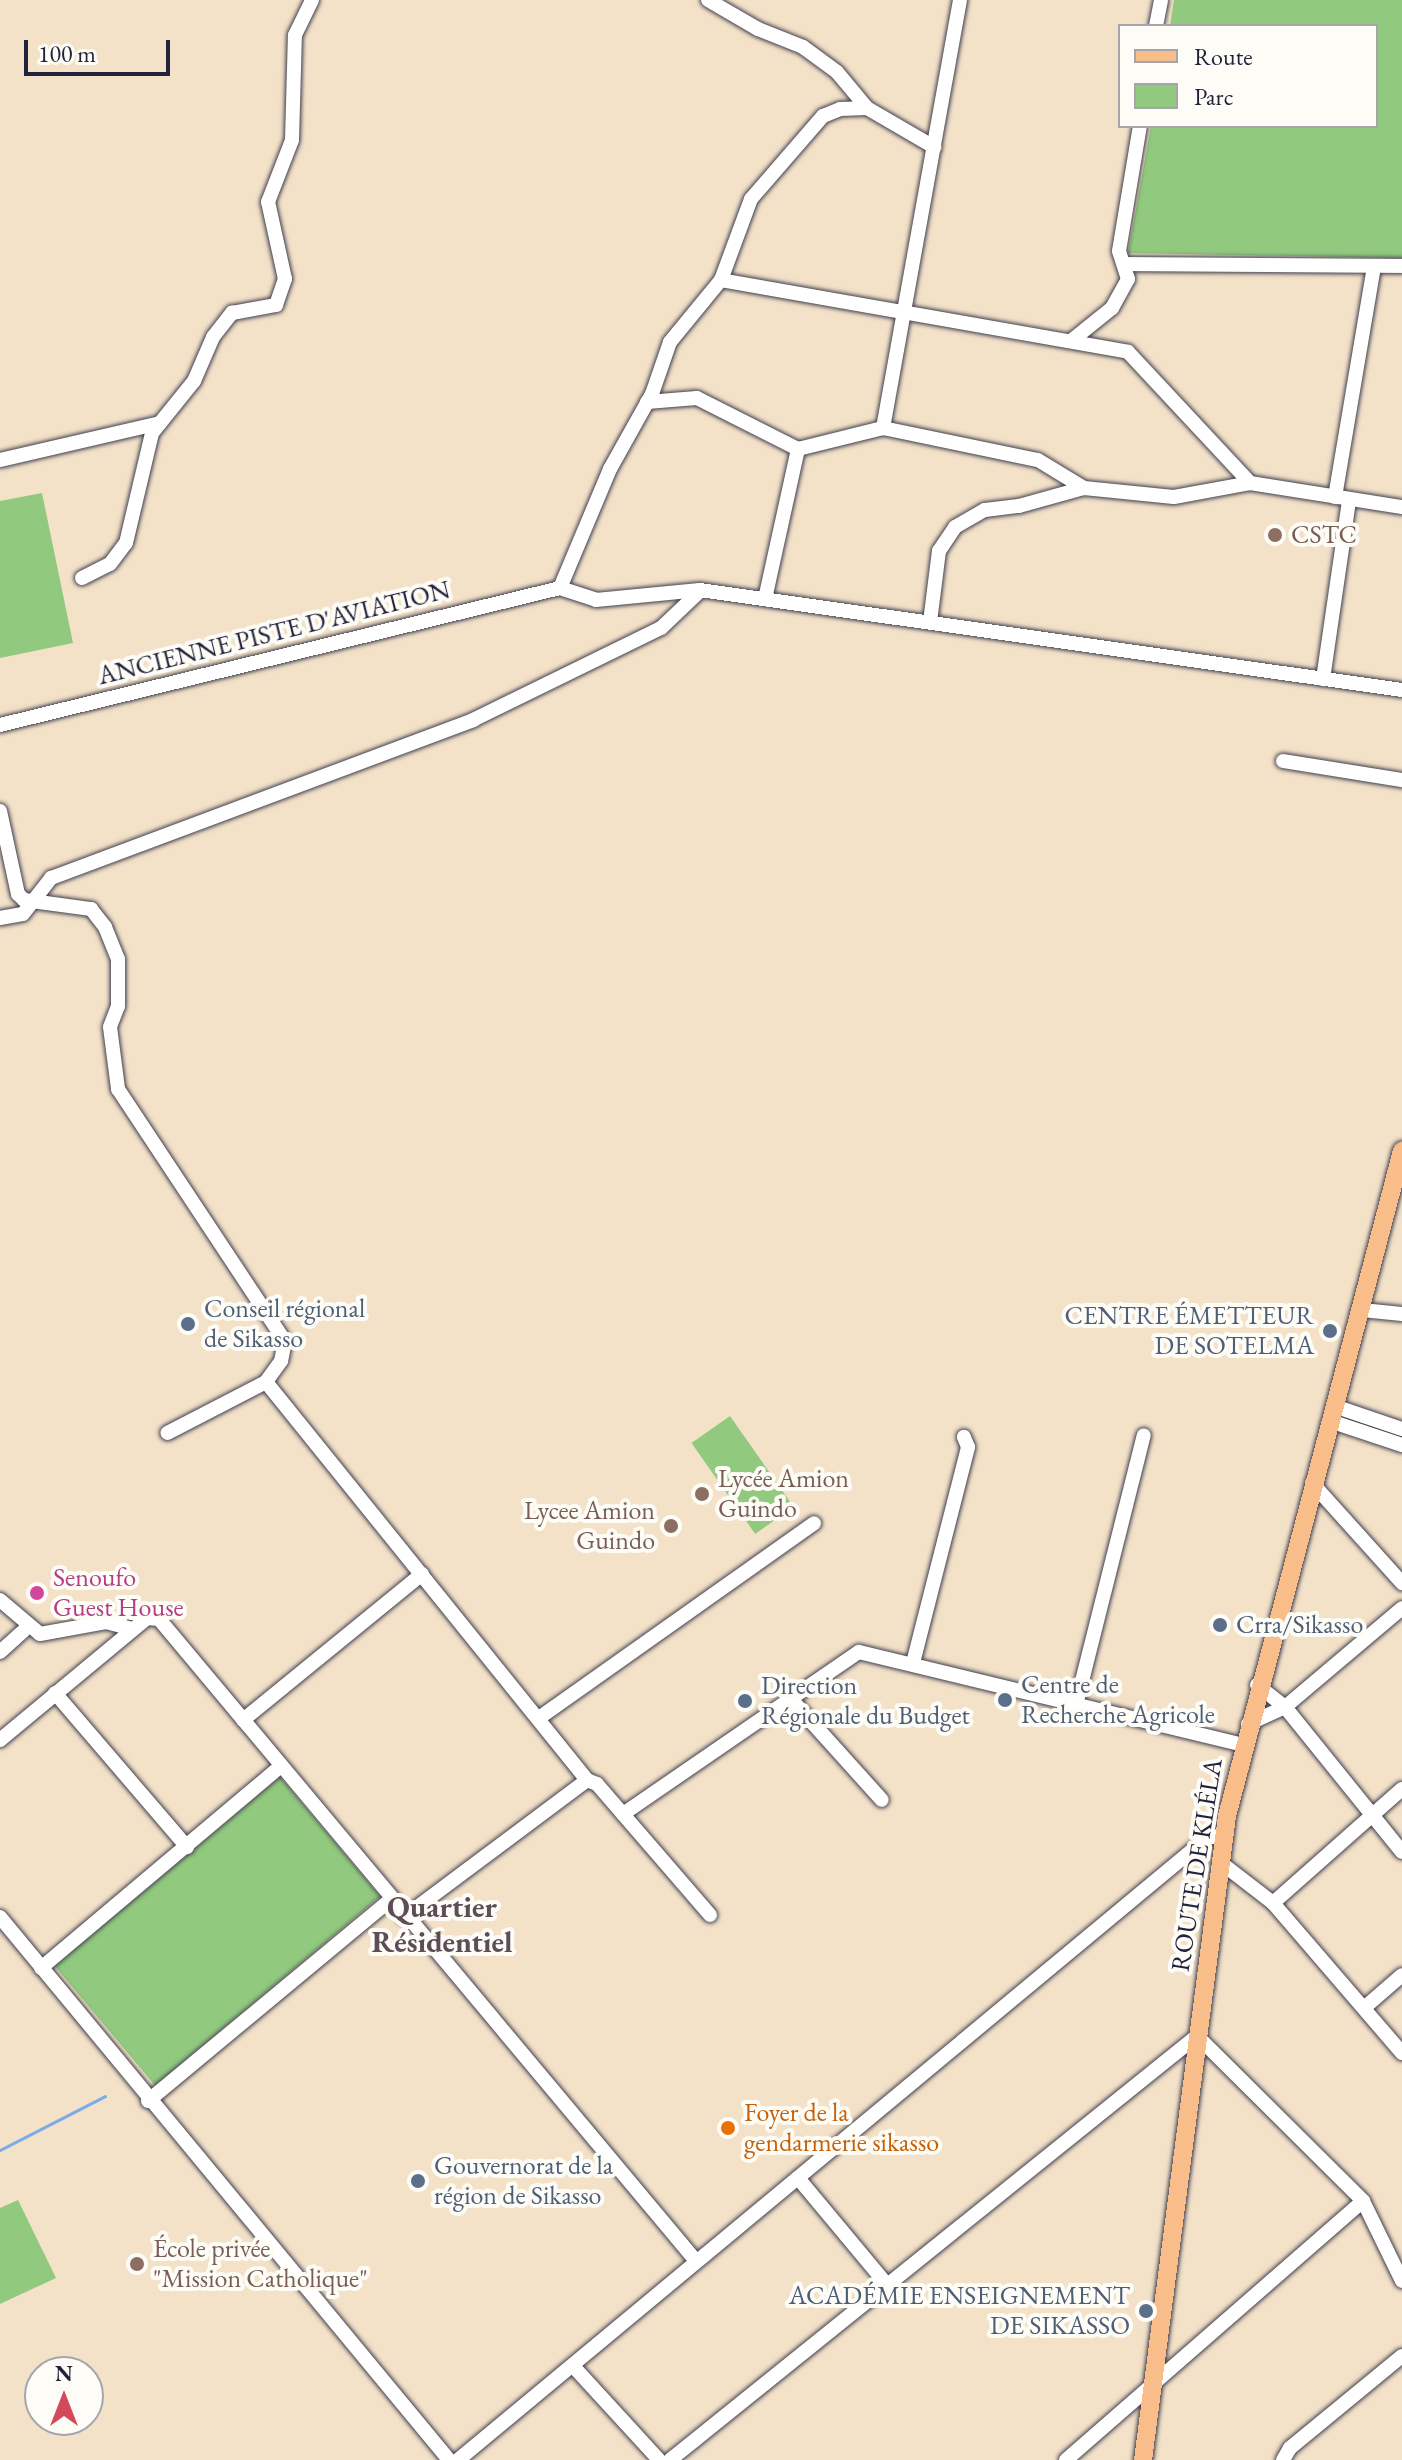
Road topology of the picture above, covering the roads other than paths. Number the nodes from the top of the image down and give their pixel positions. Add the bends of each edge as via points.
1 (312, 0) edge
2 (708, 0) edge
3 (960, 0) edge
4 (1161, 0) edge
5 (1156, 24) edge
6 (867, 108) junction
7 (1140, 128) edge
8 (934, 147) junction
9 (1125, 264) junction
10 (1374, 266) junction
11 (1402, 266) edge
12 (721, 280) junction
13 (904, 312) junction
14 (1071, 341) junction
15 (647, 402) junction
16 (160, 423) junction
17 (883, 428) junction
18 (798, 449) junction
19 (0, 460) edge
20 (1250, 483) junction
21 (1084, 488) junction
22 (1342, 499) junction
23 (1402, 507) edge
24 (82, 578) dead end
25 (560, 588) junction
26 (700, 590) junction
27 (765, 599) junction
28 (930, 622) junction
29 (1323, 679) junction
30 (1402, 690) edge
31 (0, 725) edge
32 (1283, 761) dead end
33 (1402, 780) edge
34 (0, 811) edge
35 (35, 901) junction
36 (0, 918) edge
37 (1402, 1151) edge
38 (1362, 1310) junction
39 (1402, 1314) edge
40 (266, 1382) junction
41 (1332, 1413) junction
42 (1402, 1429) edge
43 (167, 1433) dead end
44 (1144, 1435) dead end
45 (964, 1437) dead end
46 (1402, 1445) edge
47 (1312, 1483) junction
48 (814, 1523) dead end
49 (422, 1574) junction
50 (1402, 1583) edge
51 (0, 1600) edge
52 (1402, 1608) edge
53 (29, 1626) junction
54 (133, 1629) junction
55 (0, 1652) edge
56 (913, 1663) junction
57 (1257, 1685) junction
58 (55, 1693) junction
59 (790, 1698) junction
60 (1076, 1705) junction
61 (1285, 1707) junction
62 (539, 1718) junction
63 (243, 1720) junction
64 (1248, 1724) junction
65 (0, 1740) edge
66 (1243, 1745) junction
67 (281, 1766) junction
68 (587, 1780) junction
69 (1402, 1789) edge
70 (882, 1800) dead end
71 (623, 1814) junction
72 (1371, 1816) junction
73 (1224, 1835) junction
74 (187, 1847) junction
75 (1402, 1852) edge
76 (1220, 1862) junction
77 (390, 1900) junction
78 (1273, 1903) junction
79 (710, 1915) dead end
80 (0, 1917) edge
81 (404, 1917) junction
82 (41, 1968) junction
83 (1402, 1975) edge
84 (1364, 2008) junction
85 (1197, 2036) junction
86 (1402, 2053) edge
87 (148, 2101) junction
88 (798, 2178) junction
89 (1363, 2201) junction
90 (696, 2261) junction
91 (1402, 2281) edge
92 (887, 2285) junction
93 (1402, 2356) edge
94 (573, 2366) junction
95 (1152, 2388) junction
96 (449, 2460) edge
97 (458, 2460) edge
98 (659, 2460) edge
99 (670, 2460) edge
100 (1066, 2460) edge
101 (1143, 2460) edge
102 (1283, 2460) edge

1 - 16 street via 295,35 292,140 268,202 285,279 276,305 232,313 213,337 194,381
2 - 6 street via 803,47 837,72
3 - 8 street
4 - 5 street
6 - 8 street
6 - 12 street via 823,116 779,162 751,199
7 - 9 street via 1119,251
8 - 13 street
9 - 10 street
9 - 14 street via 1128,279 1112,308
10 - 11 street
10 - 22 street
12 - 13 street
12 - 15 street via 670,342
13 - 14 street
13 - 17 street
14 - 20 street via 1128,352 1147,366
15 - 18 street via 697,398
15 - 25 street via 610,469
16 - 19 street
16 - 24 street via 141,472 126,543 110,564
17 - 18 street
17 - 21 street via 1038,460
18 - 27 street
20 - 21 street via 1174,497
20 - 22 street
21 - 28 street via 985,510 955,527 939,551
22 - 23 street
22 - 29 street
25 - 26 street via 596,600
25 - 31 street, ANCIENNE PISTE D'AVIATION
26 - 27 street
26 - 35 street via 661,628 473,720 51,878
27 - 28 street
28 - 29 street
29 - 30 street
32 - 33 street
34 - 35 street via 18,894
35 - 36 street via 23,914
35 - 40 street via 91,909 105,927 118,959 118,1006 110,1027 118,1089 281,1329 285,1351
37 - 38 main road, ROUTE DE KLÉLA
38 - 39 street
38 - 41 main road, ROUTE DE KLÉLA
40 - 43 street
40 - 49 street
41 - 42 street
41 - 46 street
41 - 47 main road, ROUTE DE KLÉLA
44 - 60 street
45 - 56 street via 968,1447
47 - 50 street
47 - 57 main road, ROUTE DE KLÉLA
48 - 62 street
49 - 62 street
49 - 63 street
51 - 53 street
52 - 61 street
53 - 54 street via 50,1634 106,1622
53 - 55 street
54 - 58 street
54 - 63 street via 151,1617 163,1621
56 - 59 street via 859,1652
56 - 60 street
57 - 61 street
57 - 64 main road, ROUTE DE KLÉLA
58 - 65 street
58 - 74 street
59 - 70 street
59 - 71 street
60 - 66 street
61 - 64 street
61 - 72 street
62 - 68 street
63 - 67 street
64 - 66 main road, ROUTE DE KLÉLA
66 - 73 main road, ROUTE DE KLÉLA
67 - 74 street
67 - 77 street
68 - 71 street
68 - 81 street
69 - 72 street
71 - 79 street
72 - 75 street
72 - 78 street
73 - 76 main road, ROUTE DE KLÉLA
73 - 88 street via 1207,1838
74 - 82 street
76 - 78 street
76 - 85 main road, ROUTE DE KLÉLA
77 - 81 street
77 - 87 street
78 - 84 street
80 - 82 street
81 - 90 street
82 - 87 street
83 - 84 street
84 - 86 street
85 - 89 street
85 - 92 street
85 - 95 main road, ROUTE DE KLÉLA
87 - 96 street
88 - 90 street
88 - 92 street
89 - 91 street
89 - 95 street
90 - 94 street
92 - 99 street
93 - 102 street via 1290,2448
94 - 97 street
94 - 98 street
95 - 100 street
95 - 101 main road, ROUTE DE KLÉLA

